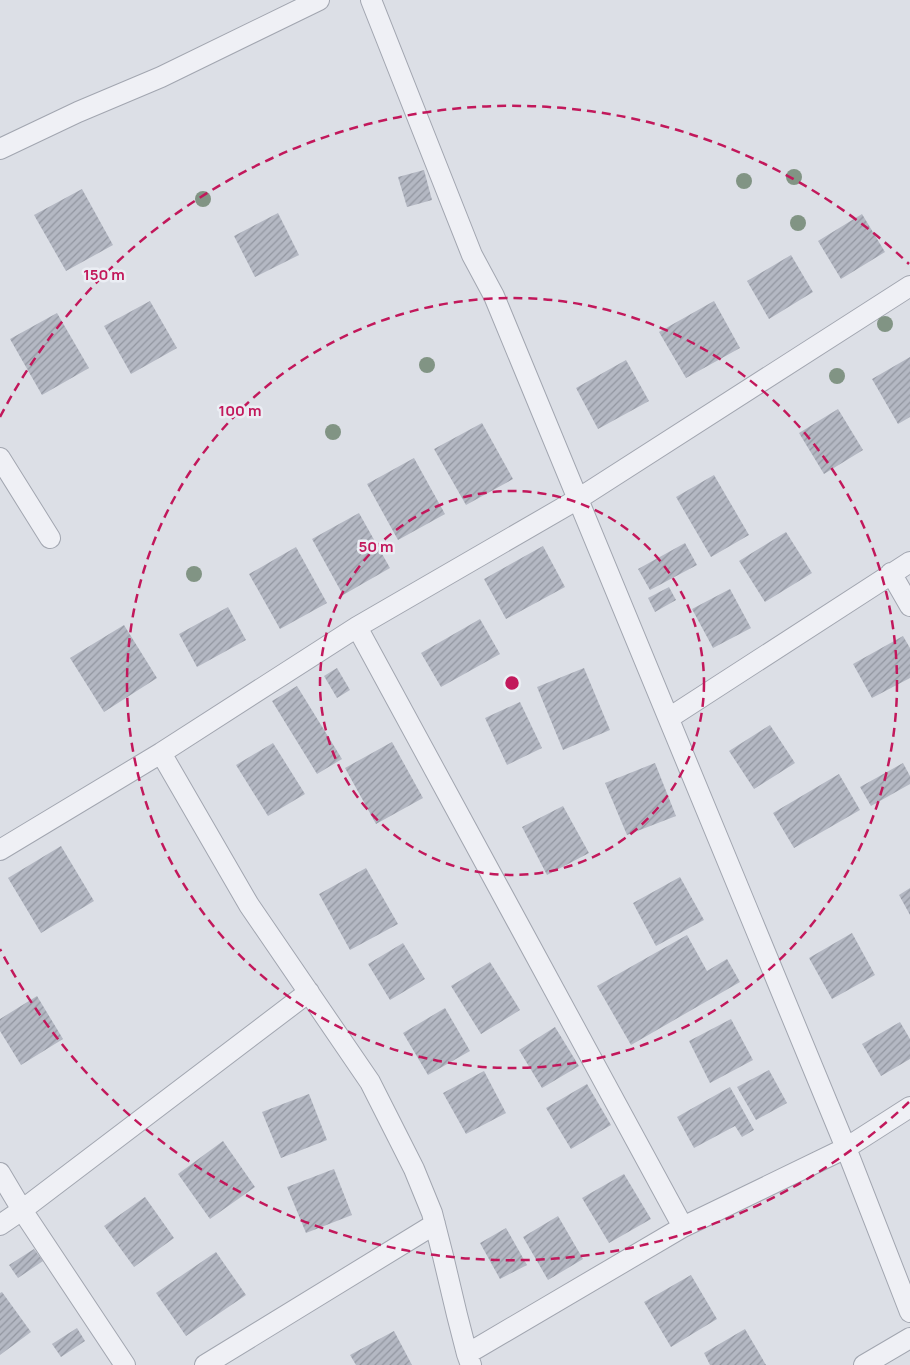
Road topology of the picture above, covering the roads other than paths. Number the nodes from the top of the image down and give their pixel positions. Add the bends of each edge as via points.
1 (319, 0) edge
2 (371, 0) edge
3 (0, 149) edge
4 (910, 286) edge
5 (0, 458) edge
6 (578, 499) junction
7 (50, 538) dead end
8 (910, 562) edge
9 (892, 573) junction
10 (910, 606) edge
11 (356, 628) junction
12 (669, 718) junction
13 (161, 753) junction
14 (0, 850) edge
15 (308, 992) junction
16 (910, 1107) edge
17 (846, 1148) junction
18 (0, 1173) edge
19 (22, 1210) junction
20 (434, 1224) junction
21 (0, 1225) edge
22 (683, 1227) junction
23 (910, 1312) edge
24 (910, 1338) edge
25 (469, 1360) edge
26 (125, 1365) edge
27 (205, 1365) edge
28 (864, 1365) edge

1 - 3 street via 161,77
2 - 6 street via 472,255 494,296
4 - 6 street
5 - 7 street
6 - 11 street
6 - 12 street
8 - 9 street
9 - 10 street
9 - 12 street
11 - 13 street
11 - 22 street
12 - 17 street
13 - 14 street
13 - 15 street via 250,906
15 - 19 street
15 - 20 street via 370,1082 414,1169
16 - 17 street
17 - 22 street
17 - 23 street
18 - 19 street
19 - 21 street
19 - 26 street
20 - 25 street
20 - 27 street
22 - 25 street
24 - 28 street

